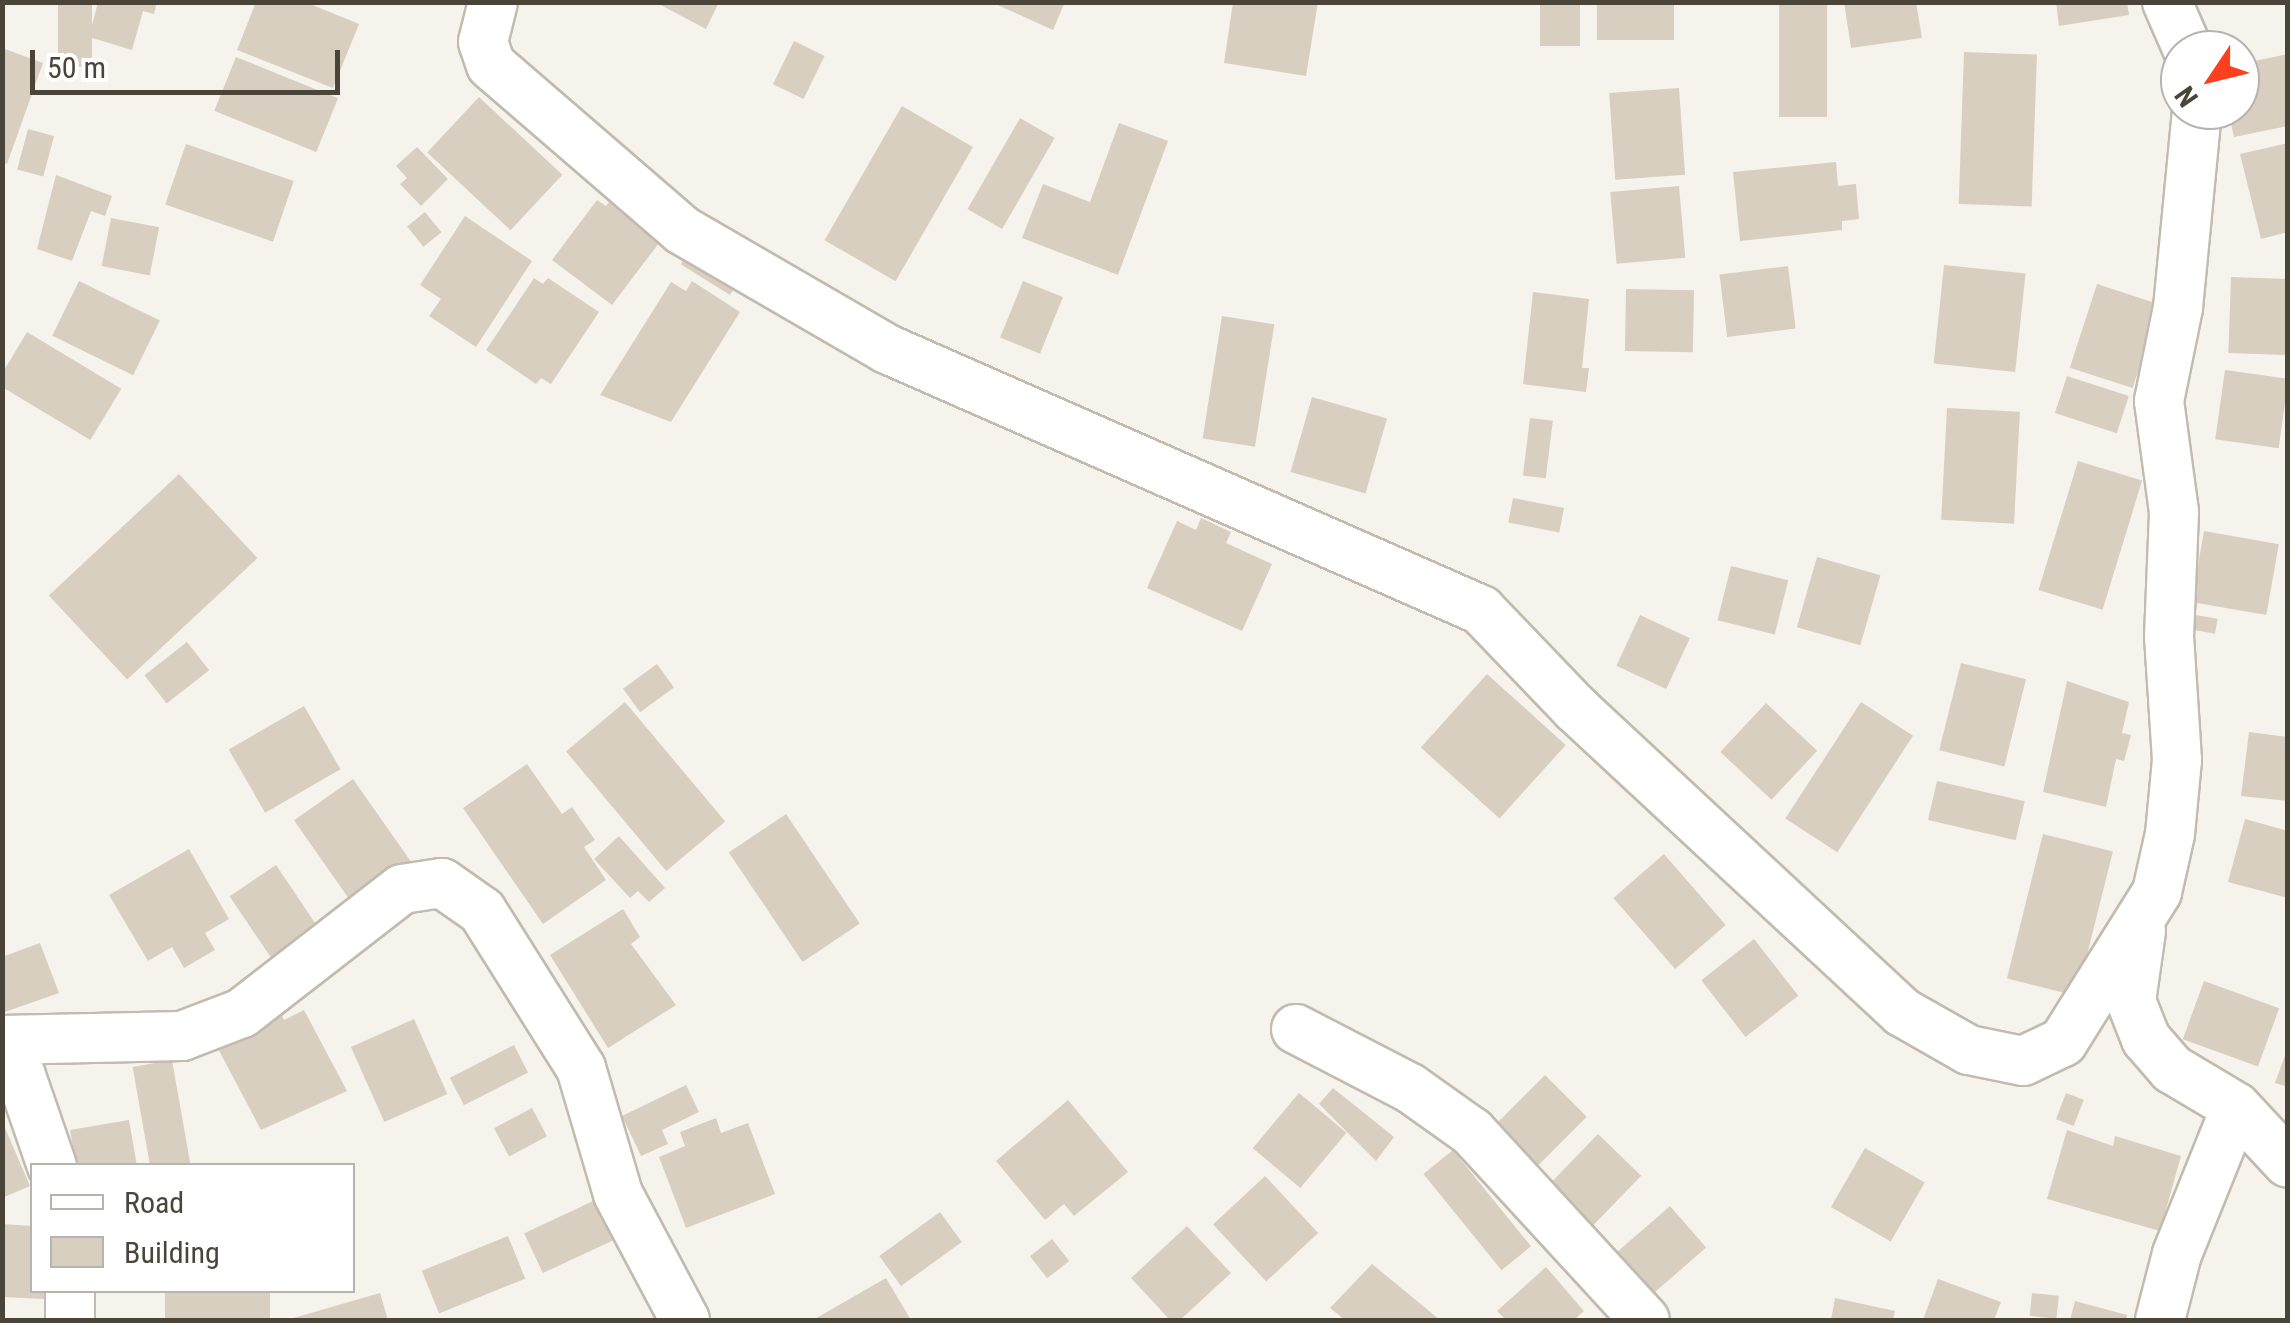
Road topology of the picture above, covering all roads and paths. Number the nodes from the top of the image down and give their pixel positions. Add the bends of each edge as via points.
1 (493, 2) edge
2 (2167, 2) edge
3 (2179, 30) edge
4 (2195, 130) edge
5 (2144, 912) junction
6 (1296, 1029) dead end
7 (2, 1040) edge
8 (2, 1060) edge
9 (2236, 1107) junction
10 (51, 1163) edge
11 (2288, 1163) edge
12 (70, 1293) edge
13 (70, 1320) edge
14 (685, 1320) edge
15 (1645, 1320) edge
16 (2160, 1320) edge

1 - 5 street via 482,42 491,65 682,230 887,349 1482,610 1576,710 1902,1012 1968,1050 2023,1062 2063,1042
2 - 3 street
4 - 5 street via 2178,308 2159,400 2174,512 2168,636 2177,760 2170,834 2157,892
5 - 9 street via 2131,1001 2146,1039 2172,1070
6 - 15 street via 1410,1088 1472,1132
7 - 14 street via 182,1036 242,1013 402,889 442,883 482,912 581,1068 618,1194
8 - 10 street via 21,1076
9 - 11 street
9 - 16 street via 2177,1254
12 - 13 street

